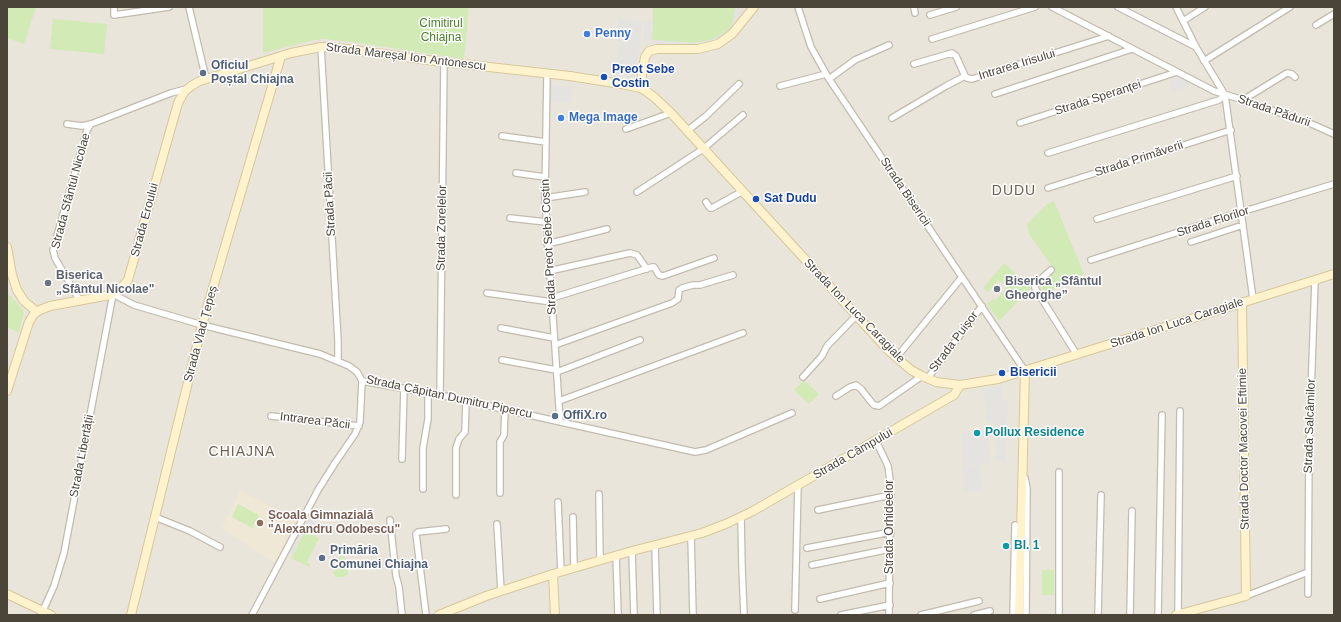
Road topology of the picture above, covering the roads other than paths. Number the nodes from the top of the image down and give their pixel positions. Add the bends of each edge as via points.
1 (114, 7) edge
2 (168, 7) edge
3 (190, 7) edge
4 (754, 7) edge
5 (798, 7) edge
6 (956, 7) edge
7 (1035, 7) edge
8 (1052, 7) edge
9 (1118, 7) edge
10 (1176, 7) edge
11 (1205, 7) edge
12 (1290, 7) edge
13 (1334, 14) edge
14 (930, 15) dead end
15 (1183, 21) junction
16 (1316, 25) dead end
17 (1109, 36) junction
18 (932, 39) dead end
19 (889, 45) dead end
20 (321, 47) junction
21 (1196, 47) junction
22 (1132, 49) junction
23 (281, 56) junction
24 (1204, 61) junction
25 (444, 62) junction
26 (914, 64) dead end
27 (1177, 72) junction
28 (547, 74) junction
29 (965, 76) junction
30 (827, 77) junction
31 (1295, 77) dead end
32 (206, 79) junction
33 (739, 84) dead end
34 (780, 86) dead end
35 (640, 88) junction
36 (187, 89) junction
37 (995, 94) dead end
38 (1225, 94) junction
39 (180, 97) joint
40 (1243, 100) junction
41 (671, 113) junction
42 (743, 115) dead end
43 (892, 118) dead end
44 (1020, 123) dead end
45 (67, 124) dead end
46 (91, 124) junction
47 (626, 129) dead end
48 (1230, 130) junction
49 (687, 131) junction
50 (1334, 134) edge
51 (502, 136) dead end
52 (546, 142) junction
53 (704, 149) junction
54 (1048, 153) dead end
55 (516, 173) dead end
56 (1236, 176) junction
57 (545, 177) junction
58 (1334, 184) edge
59 (1048, 188) dead end
60 (742, 191) junction
61 (585, 192) dead end
62 (636, 192) dead end
63 (545, 198) junction
64 (706, 202) dead end
65 (1241, 212) junction
66 (510, 218) dead end
67 (1097, 219) dead end
68 (546, 222) junction
69 (1243, 225) junction
70 (607, 229) dead end
71 (1192, 242) dead end
72 (547, 244) junction
73 (7, 247) edge
74 (714, 258) dead end
75 (1092, 260) dead end
76 (647, 269) junction
77 (1051, 270) dead end
78 (549, 271) junction
79 (1334, 274) edge
80 (733, 275) dead end
81 (962, 277) junction
82 (1315, 280) junction
83 (10, 281) edge
84 (487, 293) dead end
85 (113, 294) junction
86 (1253, 299) junction
87 (552, 300) junction
88 (80, 301) junction
89 (1242, 302) junction
90 (982, 306) junction
91 (37, 312) junction
92 (856, 316) junction
93 (202, 325) junction
94 (501, 328) dead end
95 (743, 333) dead end
96 (554, 338) junction
97 (640, 340) dead end
98 (555, 345) junction
99 (1077, 355) junction
100 (896, 358) junction
101 (338, 360) junction
102 (502, 360) dead end
103 (556, 371) junction
104 (1025, 373) junction
105 (803, 377) dead end
106 (924, 377) junction
107 (362, 380) junction
108 (960, 385) junction
109 (404, 388) junction
110 (7, 391) edge
111 (428, 392) junction
112 (440, 395) junction
113 (836, 396) dead end
114 (466, 401) junction
115 (559, 401) junction
116 (505, 409) junction
117 (1180, 412) dead end
118 (792, 413) dead end
119 (1162, 415) dead end
120 (271, 416) dead end
121 (560, 421) junction
122 (359, 426) junction
123 (876, 441) junction
124 (402, 459) dead end
125 (1024, 471) junction
126 (1059, 472) dead end
127 (798, 485) junction
128 (423, 489) dead end
129 (500, 493) dead end
130 (599, 494) dead end
131 (890, 494) junction
132 (456, 495) dead end
133 (1101, 495) dead end
134 (558, 502) dead end
135 (818, 510) dead end
136 (1132, 511) dead end
137 (155, 517) junction
138 (572, 517) dead end
139 (741, 517) junction
140 (390, 520) dead end
141 (496, 524) dead end
142 (1015, 525) dead end
143 (446, 529) dead end
144 (891, 532) junction
145 (691, 536) junction
146 (655, 545) junction
147 (220, 547) dead end
148 (807, 548) dead end
149 (890, 549) junction
150 (632, 551) junction
151 (616, 555) junction
152 (600, 560) junction
153 (812, 565) dead end
154 (574, 568) junction
155 (1308, 572) junction
156 (557, 573) junction
157 (890, 583) junction
158 (501, 591) junction
159 (7, 594) edge
160 (1308, 594) dead end
161 (1246, 596) junction
162 (820, 599) dead end
163 (979, 601) dead end
164 (890, 605) junction
165 (795, 610) dead end
166 (990, 611) dead end
167 (42, 613) edge
168 (1190, 613) edge
169 (51, 615) edge
170 (131, 615) edge
171 (252, 615) edge
172 (402, 615) edge
173 (426, 615) edge
174 (439, 615) edge
175 (555, 615) edge
176 (618, 615) edge
177 (634, 615) edge
178 (657, 615) edge
179 (693, 615) edge
180 (744, 615) edge
181 (841, 615) edge
182 (889, 615) edge
183 (921, 615) edge
184 (974, 615) edge
185 (1013, 615) edge
186 (1019, 615) edge
187 (1026, 615) edge
188 (1059, 615) edge
189 (1098, 615) edge
190 (1130, 615) edge
191 (1158, 615) edge
192 (1177, 615) edge

1 - 2 street via 114,15
3 - 32 street
4 - 35 street via 732,34 718,44 698,49 649,51 645,57
5 - 30 street, Strada Bisericii via 808,39
6 - 14 street
7 - 18 street
8 - 17 street
9 - 21 street
10 - 15 street, Strada Pădurii
11 - 15 street
12 - 24 street
13 - 16 street
15 - 21 street, Strada Pădurii
17 - 22 street
17 - 29 street, Intrarea Irisului via 972,79
19 - 30 street via 855,60
20 - 23 street, Strada Mareșal Ion Antonescu
20 - 25 street, Strada Mareșal Ion Antonescu
20 - 101 street, Strada Păcii
21 - 24 street, Strada Pădurii
22 - 27 street
22 - 37 street
23 - 32 street, Strada Mareșal Ion Antonescu
23 - 93 street, Strada Vlad Țepeș
24 - 38 street, Strada Pădurii
25 - 28 street, Strada Mareșal Ion Antonescu
25 - 112 street, Strada Zorelelor
26 - 29 street, Intrarea Irisului via 952,53 956,56
27 - 38 street
27 - 44 street, Strada Speranței
28 - 35 street, Strada Ion Luca Caragiale
28 - 52 street, Strada Preot Sebe Costin
29 - 43 street
30 - 34 street
30 - 81 street, Strada Bisericii
31 - 40 street via 1288,73
32 - 36 street, Strada Mareșal Ion Antonescu
33 - 49 street
35 - 41 street, Strada Ion Luca Caragiale
36 - 39 street, Strada Mareșal Ion Antonescu
36 - 46 street, Strada Sfântul Nicolae
38 - 40 street, Strada Pădurii
38 - 48 street
38 - 54 street via 1218,100
39 - 85 street, Strada Eroului via 130,271 124,285
40 - 50 street, Strada Pădurii
41 - 47 street
41 - 49 street, Strada Ion Luca Caragiale
42 - 53 street
45 - 46 street, Strada Sfântul Nicolae
46 - 88 street, Strada Sfântul Nicolae via 87,130 53,250
48 - 56 street
48 - 59 street, Strada Primăverii
49 - 53 street, Strada Ion Luca Caragiale
51 - 52 street
52 - 57 street, Strada Preot Sebe Costin
53 - 60 street, Strada Ion Luca Caragiale
53 - 62 street
55 - 57 street
56 - 65 street
56 - 67 street
57 - 63 street, Strada Preot Sebe Costin
58 - 65 street, Strada Florilor
60 - 64 street via 712,208
60 - 92 street, Strada Ion Luca Caragiale
61 - 63 street
63 - 68 street, Strada Preot Sebe Costin
65 - 69 street
65 - 75 street, Strada Florilor
66 - 68 street
68 - 72 street, Strada Preot Sebe Costin
69 - 71 street
69 - 86 street
70 - 72 street
72 - 78 street, Strada Preot Sebe Costin
73 - 83 street
74 - 76 street via 663,276 654,268
76 - 78 street via 636,255 630,253
76 - 87 street
77 - 99 street via 1035,284 1034,288
78 - 87 street, Strada Preot Sebe Costin
79 - 82 street, Strada Ion Luca Caragiale
80 - 98 street via 682,288 678,299 672,303
81 - 90 street, Strada Bisericii
81 - 100 street
82 - 86 street, Strada Ion Luca Caragiale
82 - 155 street, Strada Salcâmilor
83 - 91 street via 24,301
84 - 87 street
85 - 88 street
85 - 93 street, Strada Căpitan Dumitru Pipercu via 134,305
85 - 167 street, Strada Libertății via 64,553
86 - 89 street, Strada Ion Luca Caragiale
87 - 96 street, Strada Preot Sebe Costin
88 - 91 street via 44,308
89 - 99 street, Strada Ion Luca Caragiale
89 - 161 street, Strada Doctor Macovei Eftimie
90 - 104 street, Strada Bisericii
90 - 106 street, Strada Puișor
91 - 110 street via 29,322
92 - 100 street, Strada Ion Luca Caragiale
92 - 105 street via 827,346 822,356
93 - 101 street, Strada Căpitan Dumitru Pipercu
93 - 137 street, Strada Vlad Țepeș
94 - 96 street
95 - 115 street
96 - 98 street, Strada Preot Sebe Costin
97 - 103 street
98 - 103 street, Strada Preot Sebe Costin
99 - 104 street, Strada Ion Luca Caragiale
100 - 106 street, Strada Ion Luca Caragiale
101 - 107 street, Strada Căpitan Dumitru Pipercu via 357,372
102 - 103 street
103 - 115 street, Strada Preot Sebe Costin
104 - 108 street, Strada Ion Luca Caragiale
104 - 125 street
106 - 108 street, Strada Ion Luca Caragiale
106 - 113 street, Strada Puișor via 879,406 874,406 856,385
107 - 109 street, Strada Căpitan Dumitru Pipercu
107 - 122 street
108 - 123 street, Strada Câmpului via 954,395
109 - 111 street, Strada Căpitan Dumitru Pipercu
109 - 124 street
111 - 112 street, Strada Căpitan Dumitru Pipercu
111 - 128 street via 428,419 423,448
112 - 114 street, Strada Căpitan Dumitru Pipercu
114 - 116 street, Strada Căpitan Dumitru Pipercu
114 - 132 street via 465,432 456,448
115 - 121 street, Strada Preot Sebe Costin
116 - 121 street, Strada Căpitan Dumitru Pipercu
116 - 129 street via 504,435 500,442
117 - 192 street
118 - 121 street, Strada Căpitan Dumitru Pipercu via 699,451
119 - 191 street
120 - 122 street, Intrarea Păcii
122 - 171 street via 318,490
123 - 127 street, Strada Câmpului
123 - 131 street, Strada Orhideelor via 889,470
125 - 186 street
125 - 187 street via 1027,488
126 - 188 street
127 - 139 street, Strada Câmpului
127 - 165 street
130 - 152 street
131 - 135 street
131 - 144 street, Strada Orhideelor
133 - 189 street
134 - 156 street
136 - 190 street
137 - 147 street via 197,534
137 - 170 street, Strada Vlad Țepeș
138 - 154 street
139 - 145 street, Strada Câmpului
139 - 180 street
140 - 172 street
141 - 158 street
142 - 185 street
143 - 173 street via 416,534
144 - 148 street
144 - 149 street, Strada Orhideelor
145 - 146 street, Strada Câmpului
145 - 179 street
146 - 150 street, Strada Câmpului
146 - 178 street
149 - 153 street
149 - 157 street, Strada Orhideelor
150 - 151 street, Strada Câmpului
150 - 177 street
151 - 152 street, Strada Câmpului
151 - 176 street
152 - 154 street, Strada Câmpului
154 - 156 street, Strada Câmpului
155 - 160 street, Strada Salcâmilor
155 - 161 street
156 - 158 street, Strada Câmpului
156 - 175 street
157 - 162 street
157 - 164 street, Strada Orhideelor
158 - 174 street, Strada Câmpului
159 - 167 street
161 - 168 street
163 - 183 street
164 - 181 street
164 - 182 street, Strada Orhideelor
166 - 184 street
167 - 169 street
168 - 192 street

